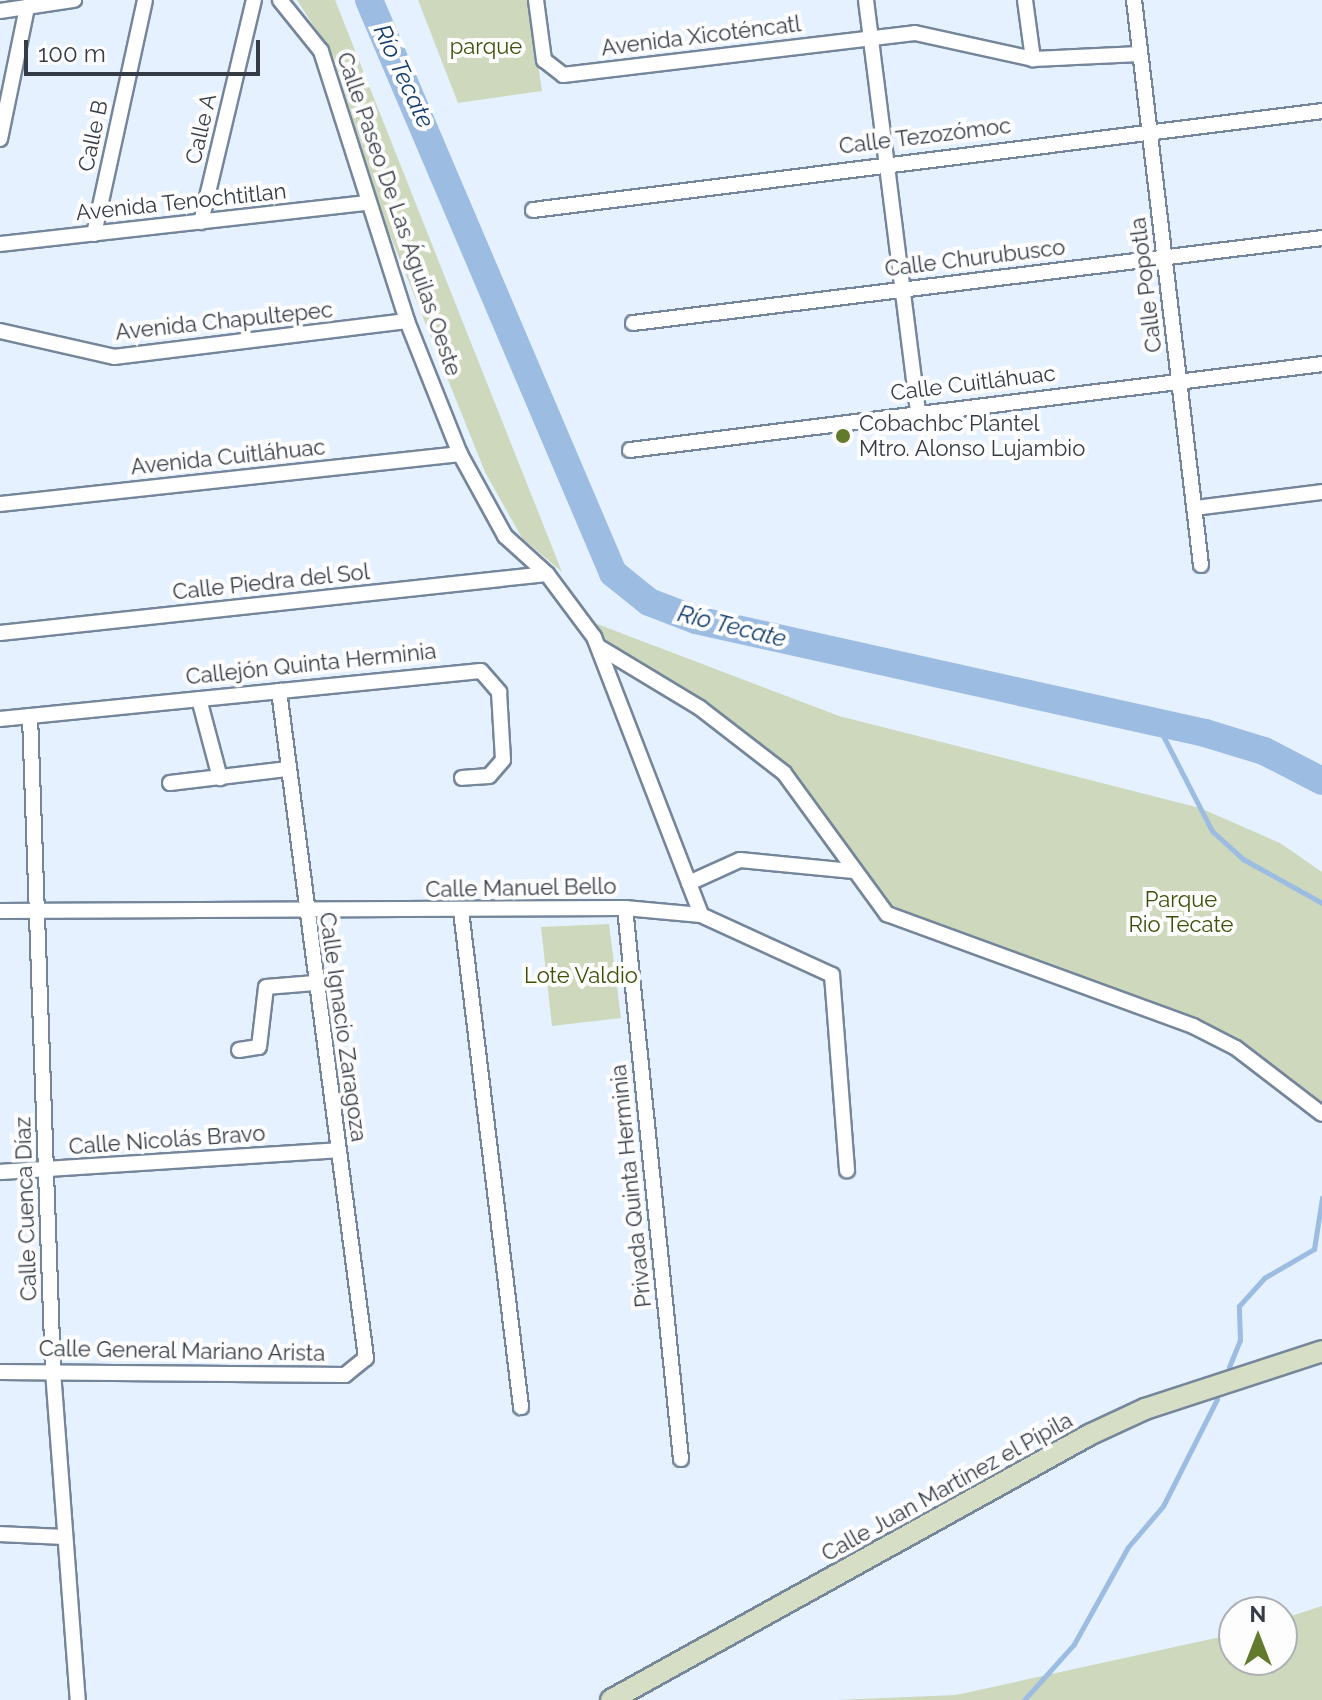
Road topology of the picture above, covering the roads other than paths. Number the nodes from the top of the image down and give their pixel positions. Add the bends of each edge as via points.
1 (74, 0) edge
2 (145, 0) edge
3 (254, 0) edge
4 (280, 0) edge
5 (536, 0) edge
6 (866, 0) edge
7 (1025, 0) edge
8 (1134, 0) edge
9 (27, 7) junction
10 (0, 11) edge
11 (871, 37) junction
12 (1140, 54) junction
13 (1033, 59) junction
14 (1322, 111) edge
15 (1151, 132) junction
16 (0, 139) edge
17 (883, 162) junction
18 (367, 203) junction
19 (533, 210) dead end
20 (201, 222) junction
21 (94, 234) junction
22 (1322, 238) edge
23 (0, 244) edge
24 (1165, 258) junction
25 (902, 288) junction
26 (407, 321) junction
27 (633, 323) dead end
28 (0, 331) edge
29 (1322, 364) edge
30 (1180, 382) junction
31 (918, 411) junction
32 (630, 450) dead end
33 (460, 454) junction
34 (1322, 492) edge
35 (0, 504) edge
36 (1195, 508) junction
37 (1201, 565) dead end
38 (547, 574) junction
39 (0, 633) edge
40 (599, 647) junction
41 (279, 691) junction
42 (199, 699) junction
43 (30, 716) junction
44 (0, 719) edge
45 (288, 769) junction
46 (220, 778) junction
47 (462, 778) dead end
48 (170, 783) dead end
49 (853, 871) junction
50 (689, 883) junction
51 (625, 908) junction
52 (0, 911) edge
53 (306, 911) junction
54 (461, 911) junction
55 (38, 912) junction
56 (701, 915) junction
57 (315, 983) junction
58 (239, 1050) dead end
59 (1322, 1114) edge
60 (338, 1150) junction
61 (47, 1170) junction
62 (847, 1170) dead end
63 (0, 1172) edge
64 (1322, 1351) edge
65 (362, 1367) joint
66 (53, 1371) junction
67 (0, 1372) edge
68 (521, 1407) dead end
69 (681, 1459) dead end
70 (0, 1534) edge
71 (63, 1537) junction
72 (78, 1700) edge
73 (611, 1700) edge

1 - 9 street
2 - 21 street, Calle B
3 - 20 street, Calle A
4 - 18 street, Calle Paseo De Las Águilas Oeste via 321,51
5 - 11 street, Avenida Xicoténcatl via 551,71
6 - 11 street
7 - 13 street
8 - 12 street, Calle Popotla
9 - 10 street
9 - 16 street
11 - 13 street, Avenida Xicoténcatl via 938,33
11 - 17 street
12 - 13 street, Avenida Xicoténcatl
12 - 15 street, Calle Popotla
14 - 15 street, Calle Tezozómoc
15 - 17 street, Calle Tezozómoc
15 - 24 street, Calle Popotla
17 - 19 street, Calle Tezozómoc
17 - 25 street
18 - 20 street, Avenida Tenochtitlan
18 - 26 street, Calle Paseo De Las Águilas Oeste
20 - 21 street, Avenida Tenochtitlan
21 - 23 street, Avenida Tenochtitlan
22 - 24 street, Calle Churubusco
24 - 25 street, Calle Churubusco
24 - 30 street, Calle Popotla
25 - 27 street, Calle Churubusco
25 - 31 street
26 - 28 street, Avenida Chapultepec via 114,357
26 - 33 street, Calle Paseo De Las Águilas Oeste
29 - 30 street, Calle Cuitláhuac
30 - 31 street, Calle Cuitláhuac
30 - 36 street, Calle Popotla
31 - 32 street, Calle Cuitláhuac
33 - 35 street, Avenida Cuitláhuac
33 - 38 street, Calle Paseo De Las Águilas Oeste via 505,536
34 - 36 street
36 - 37 street, Calle Popotla
38 - 39 street, Calle Piedra del Sol
38 - 40 street, Calle Paseo De Las Águilas Oeste
40 - 49 street via 700,708 784,773
40 - 50 street, Calle Paseo De Las Águilas Oeste
41 - 42 street, Callejón Quinta Herminia
41 - 45 street, Calle Ignacio Zaragoza
41 - 47 street, Callejón Quinta Herminia via 481,671 499,692 503,760 496,773
42 - 43 street, Callejón Quinta Herminia
42 - 46 street
43 - 44 street, Callejón Quinta Herminia
43 - 55 street, Calle Cuenca Díaz
45 - 46 street
45 - 53 street, Calle Ignacio Zaragoza
46 - 48 street
49 - 50 street via 740,860
49 - 59 street via 903,924 1193,1026 1236,1048
50 - 56 street, Calle Paseo De Las Águilas Oeste
51 - 54 street, Calle Manuel Bello
51 - 56 street, Calle Manuel Bello
51 - 69 street, Privada Quinta Herminia
52 - 55 street, Calle Manuel Bello
53 - 54 street, Calle Manuel Bello
53 - 55 street, Calle Manuel Bello
53 - 57 street, Calle Ignacio Zaragoza
54 - 68 street
55 - 61 street, Calle Cuenca Díaz
56 - 62 street, Calle Manuel Bello via 832,975
57 - 58 street via 266,987 259,1047
57 - 60 street, Calle Ignacio Zaragoza
60 - 61 street, Calle Nicolás Bravo
60 - 65 street, Calle Ignacio Zaragoza via 367,1347
61 - 63 street, Calle Nicolás Bravo
61 - 66 street, Calle Cuenca Díaz
64 - 73 main road, Calle Juan Martínez el Pípila via 1089,1435
65 - 66 street, Calle General Mariano Arista via 345,1375
66 - 67 street, Calle General Mariano Arista
66 - 71 street, Calle Cuenca Díaz
70 - 71 street
71 - 72 street, Calle Cuenca Díaz

